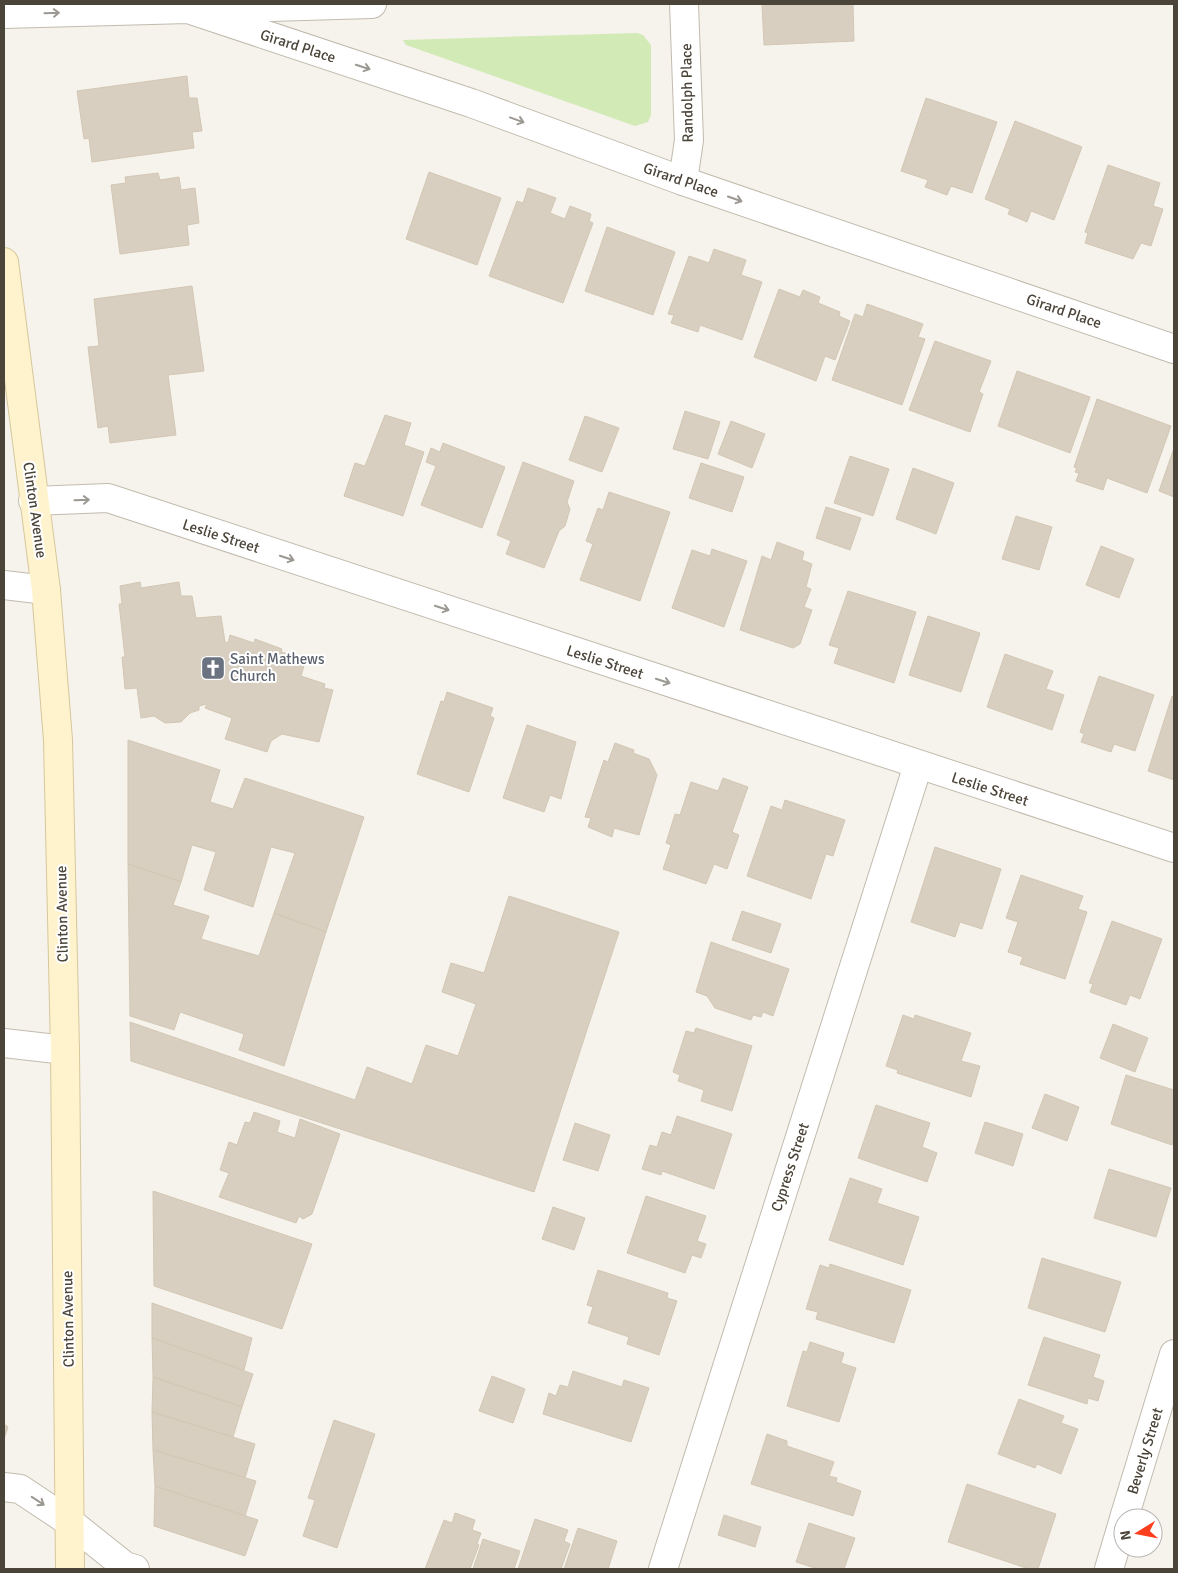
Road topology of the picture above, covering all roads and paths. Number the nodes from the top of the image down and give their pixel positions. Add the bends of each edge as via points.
1 (372, 4) edge
2 (684, 4) edge
3 (188, 9) junction
4 (4, 14) edge
5 (683, 181) junction
6 (4, 262) edge
7 (1174, 349) edge
8 (33, 502) junction
9 (4, 585) edge
10 (46, 590) junction
11 (918, 765) junction
12 (1174, 848) edge
13 (4, 1043) edge
14 (65, 1050) junction
15 (1174, 1354) edge
16 (4, 1487) edge
17 (1127, 1508) edge
18 (70, 1523) junction
19 (1113, 1556) edge
20 (70, 1569) edge
21 (135, 1569) edge
22 (663, 1569) edge
23 (1109, 1569) edge

1 - 3 street, Girard Place
2 - 5 street, Randolph Place via 689,140
4 -> 3 street, Girard Place
3 -> 5 street, Girard Place via 471,103
5 -> 7 street, Girard Place
6 - 8 main road, Clinton Avenue
8 - 10 main road, Clinton Avenue
8 -> 11 street, Leslie Street via 108,498
9 - 10 street
10 - 14 main road, Clinton Avenue via 58,740
11 - 12 street, Leslie Street
11 - 22 street, Cypress Street
13 - 14 street
14 - 18 main road, Clinton Avenue
15 - 17 street, Beverly Street
16 -> 18 street via 20,1489
18 - 20 main road, Clinton Avenue
18 - 21 street via 125,1566
19 - 23 street

